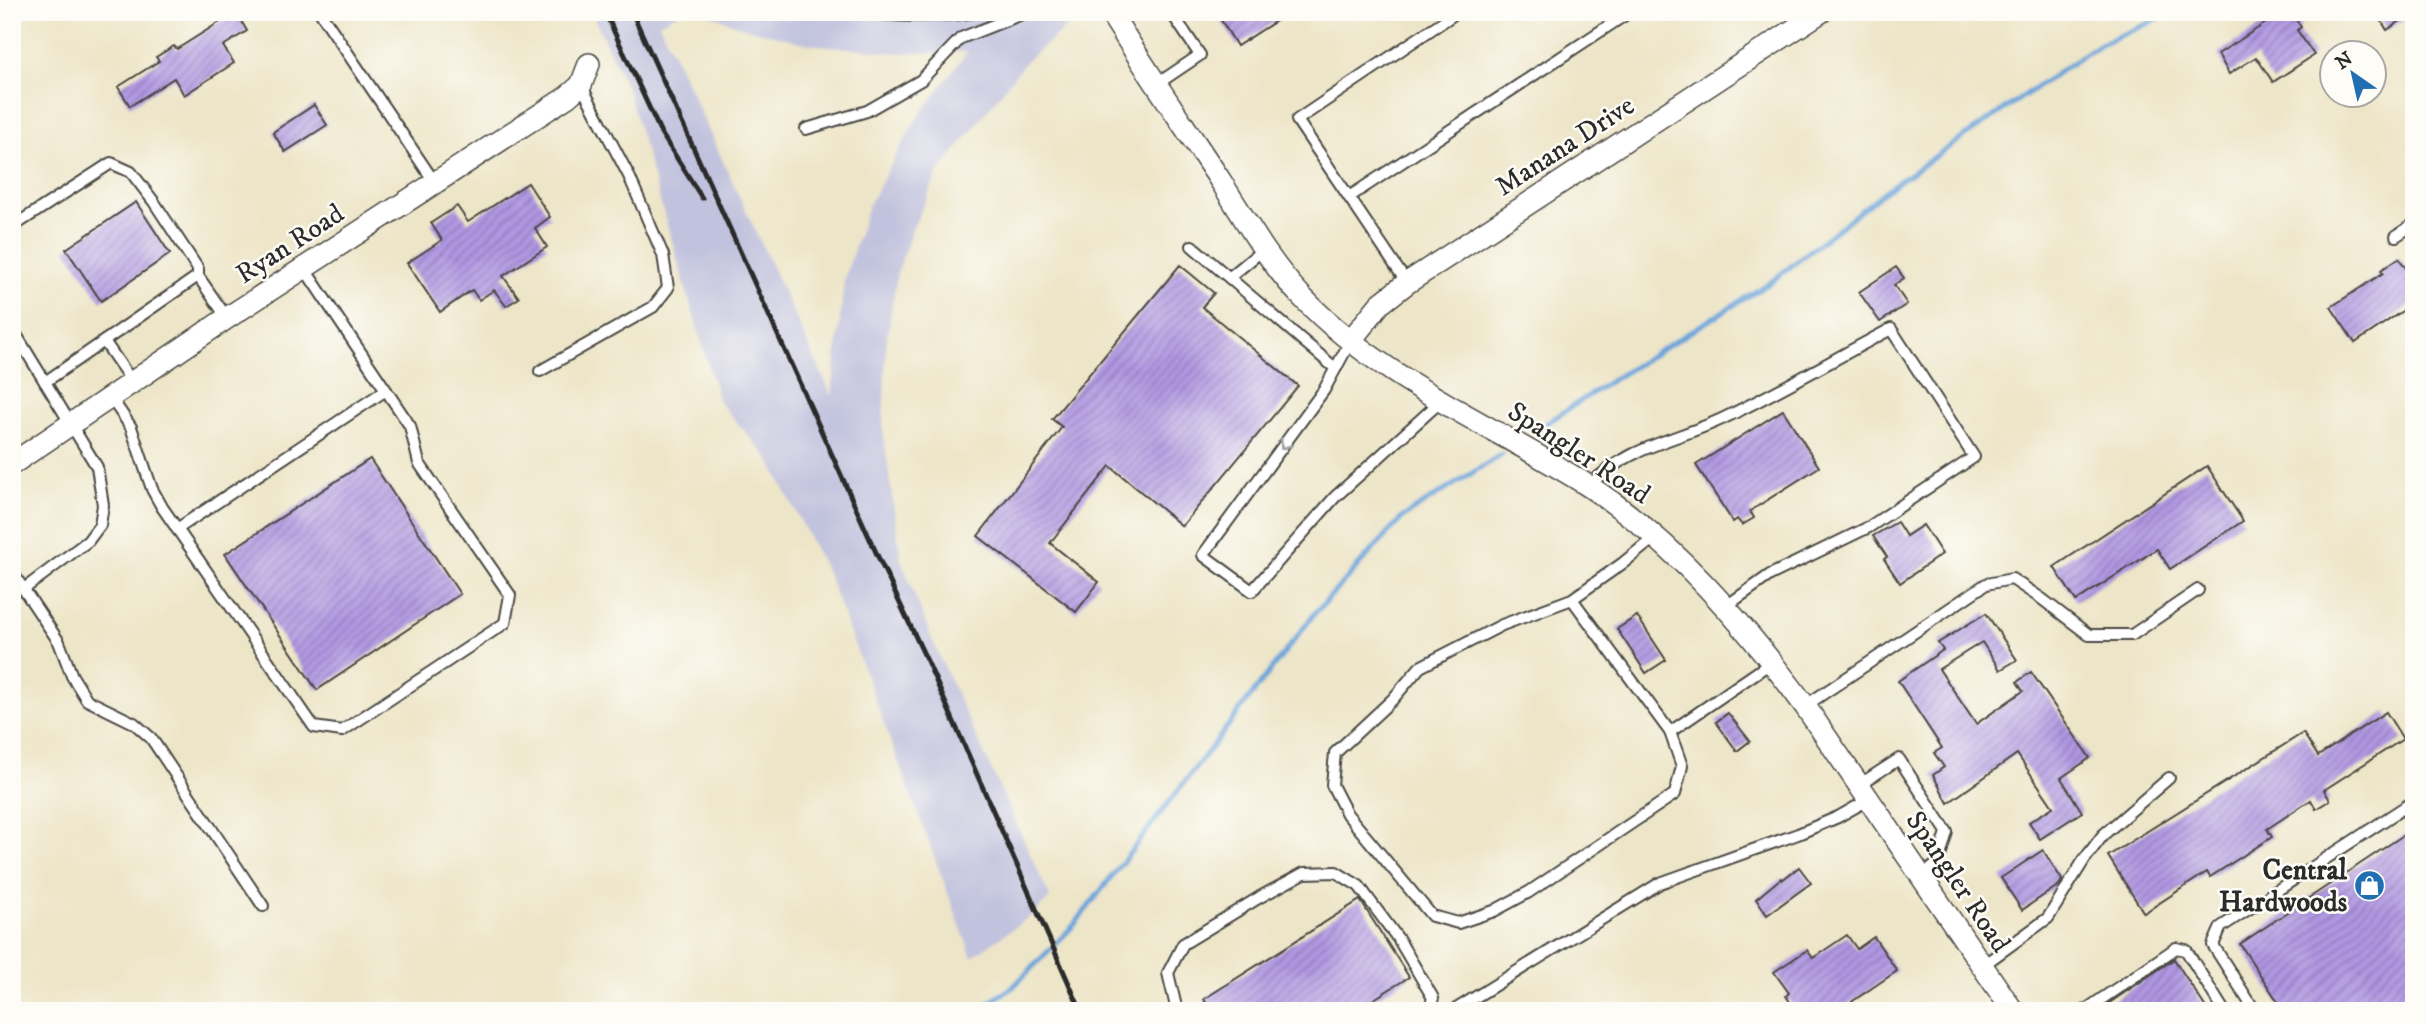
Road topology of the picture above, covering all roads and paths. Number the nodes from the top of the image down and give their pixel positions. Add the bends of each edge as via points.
1 (320, 12) edge
2 (1027, 12) edge
3 (1171, 12) edge
4 (1457, 12) edge
5 (1623, 12) edge
6 (1821, 12) edge
7 (1119, 16) edge
8 (590, 64) dead end
9 (581, 85) junction
10 (1157, 85) junction
11 (806, 129) dead end
12 (435, 183) junction
13 (1349, 197) junction
14 (2414, 224) edge
15 (12, 227) edge
16 (2396, 236) dead end
17 (1192, 246) dead end
18 (1265, 248) junction
19 (304, 268) junction
20 (198, 276) junction
21 (1230, 276) junction
22 (1406, 283) junction
23 (227, 318) junction
24 (12, 328) edge
25 (1351, 340) junction
26 (104, 341) junction
27 (1335, 368) junction
28 (540, 371) dead end
29 (45, 382) junction
30 (133, 383) junction
31 (386, 390) junction
32 (111, 398) junction
33 (1441, 401) junction
34 (71, 425) junction
35 (12, 464) edge
36 (1589, 486) junction
37 (177, 529) junction
38 (1654, 538) junction
39 (12, 572) edge
40 (24, 589) junction
41 (2198, 590) dead end
42 (1572, 599) junction
43 (1725, 607) junction
44 (1772, 662) junction
45 (1805, 705) junction
46 (1670, 732) junction
47 (2169, 778) dead end
48 (1863, 793) junction
49 (2414, 801) edge
50 (1921, 877) junction
51 (263, 906) dead end
52 (1982, 966) junction
53 (1177, 1011) edge
54 (1429, 1011) edge
55 (1453, 1011) edge
56 (2013, 1011) edge
57 (2084, 1011) edge
58 (2224, 1011) edge
59 (2255, 1011) edge

1 - 12 lane
2 - 11 lane via 961,38 920,80 867,111
3 - 10 lane via 1200,55
4 - 13 lane via 1297,120
5 - 13 lane via 1625,15
6 - 22 street, Manana Drive
7 - 10 street, Spangler Road
8 - 9 street, Ryan Road
9 - 12 street, Ryan Road
9 - 28 lane via 629,176 663,255 668,288 653,307
10 - 18 street, Spangler Road
12 - 19 street, Ryan Road
13 - 22 lane
14 - 16 lane
15 - 20 lane via 111,163 131,172 154,201 198,269
17 - 21 lane
18 - 21 lane
18 - 25 street, Spangler Road via 1301,296
19 - 23 street, Ryan Road
19 - 31 lane
20 - 23 lane
20 - 26 lane
21 - 27 lane
22 - 25 street, Manana Drive via 1380,304
23 - 30 street, Ryan Road
24 - 29 lane
25 - 27 lane
25 - 33 street, Spangler Road
26 - 29 lane
26 - 30 lane
27 -> 33 lane via 1324,390 1203,555 1252,592 1335,498
29 - 34 lane
30 - 32 street, Ryan Road
31 - 37 lane
31 - 37 lane via 410,426 418,463 510,595 505,623 473,645 342,731 314,727
32 - 34 street, Ryan Road
32 - 37 lane via 131,427 152,489
33 - 36 street, Spangler Road
34 - 35 street, Ryan Road
34 - 40 lane via 97,467 103,505 100,525 88,541
36 - 38 street, Spangler Road
36 - 43 lane via 1606,469 1643,448 1726,417 1891,328 1974,457 1869,527 1770,575
38 - 42 lane
38 - 43 street, Spangler Road
39 - 40 lane
40 - 51 lane via 59,642 87,700 134,723 151,738
41 - 45 lane via 2132,635 2090,635 2012,579 1986,584
42 - 46 lane
42 - 46 lane via 1502,625 1420,667 1335,753 1332,785 1347,814 1432,916 1458,923 1529,892 1675,794 1682,766
43 - 44 street, Spangler Road
44 - 45 street, Spangler Road
44 - 46 lane
45 - 48 street, Spangler Road
47 - 52 lane via 2104,835 2048,918
48 - 50 street, Spangler Road
48 - 50 lane via 1899,759 1947,832 1938,863
48 - 55 lane via 1838,817 1660,883
49 - 59 lane via 2221,927 2213,946
50 - 52 street, Spangler Road
52 - 56 street, Spangler Road
53 - 54 lane via 1168,973 1183,944 1304,873 1336,872 1359,886 1399,940 1433,998
57 - 58 lane via 2176,948 2186,950

